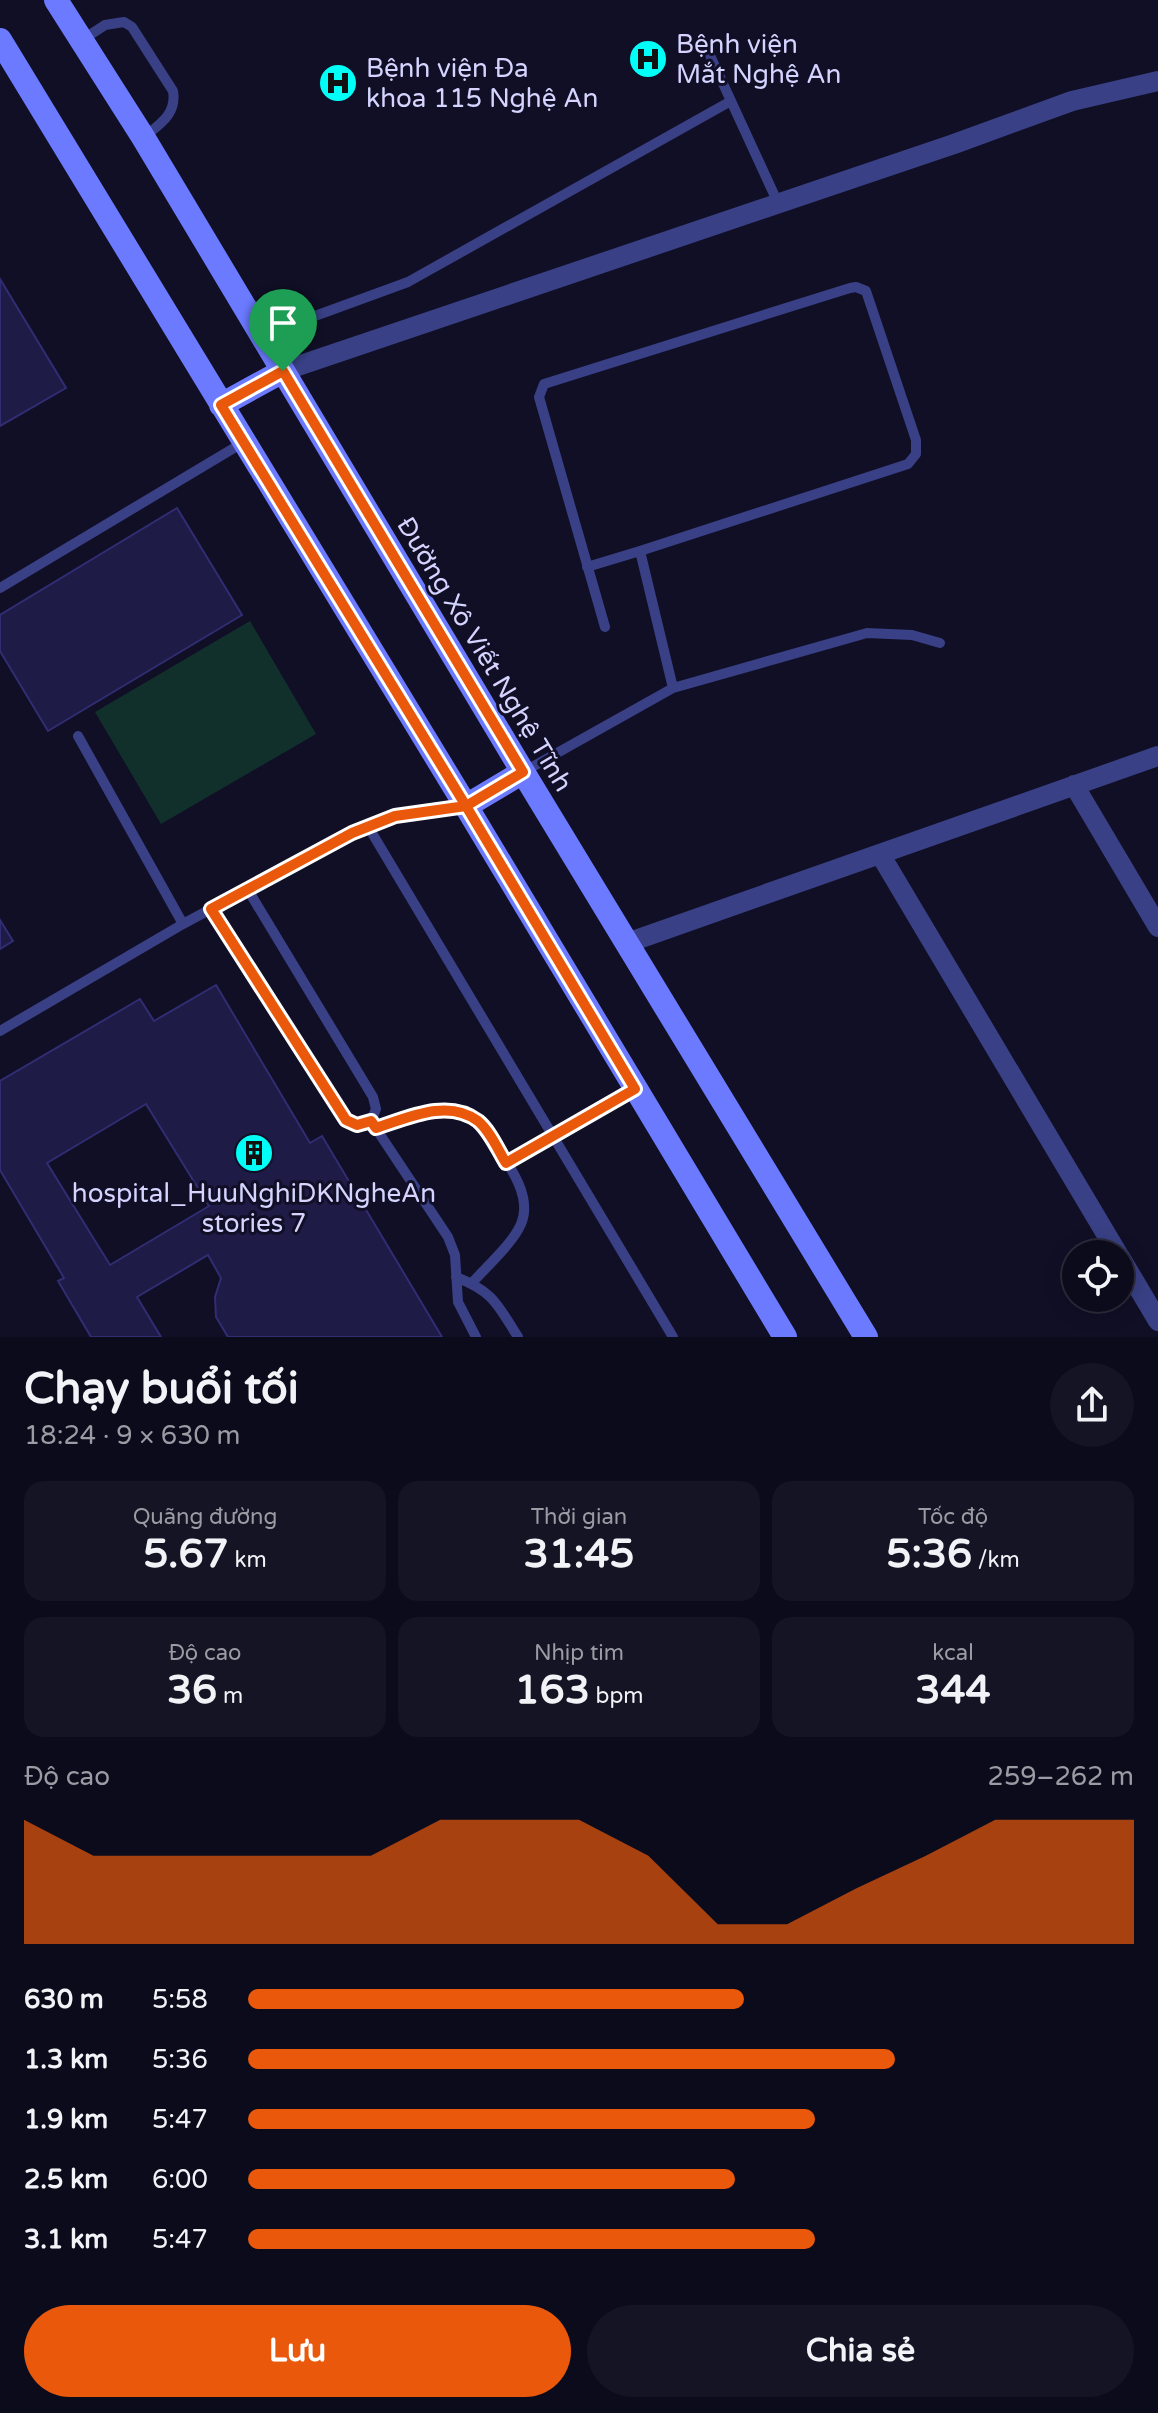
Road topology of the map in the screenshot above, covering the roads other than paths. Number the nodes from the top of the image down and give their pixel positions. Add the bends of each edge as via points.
1 (56, 0) edge
2 (0, 40) edge
3 (80, 41) junction
4 (708, 51) dead end
5 (1156, 87) edge
6 (731, 101) junction
7 (143, 137) junction
8 (778, 203) junction
9 (261, 336) junction
10 (283, 371) junction
11 (221, 405) junction
12 (244, 442) junction
13 (640, 551) junction
14 (587, 567) junction
15 (0, 588) edge
16 (605, 627) dead end
17 (940, 643) dead end
18 (673, 688) junction
19 (78, 736) dead end
20 (1158, 756) edge
21 (523, 772) junction
22 (1074, 785) junction
23 (466, 806) junction
24 (369, 828) junction
25 (880, 854) junction
26 (248, 890) junction
27 (211, 909) junction
28 (183, 924) junction
29 (1158, 927) edge
30 (627, 943) junction
31 (0, 1031) edge
32 (635, 1089) junction
33 (373, 1125) junction
34 (555, 1135) junction
35 (506, 1163) junction
36 (1109, 1240) edge
37 (456, 1277) junction
38 (1134, 1281) edge
39 (472, 1283) junction
40 (1158, 1321) edge
41 (1158, 1329) edge
42 (476, 1337) edge
43 (518, 1337) edge
44 (673, 1337) edge
45 (785, 1337) edge
46 (866, 1337) edge
47 (1145, 1337) edge

1 - 3 main road, Đường Xô Viết Nghệ Tĩnh
2 - 11 main road
3 - 7 main road, Đường Xô Viết Nghệ Tĩnh
3 - 7 lane via 114,22 132,27 173,91 175,104
4 - 6 lane
5 - 8 street via 1072,101
6 - 8 lane
6 - 9 lane via 408,282
7 - 9 main road, Đường Xô Viết Nghệ Tĩnh
8 - 10 street
9 - 10 main road, Đường Xô Viết Nghệ Tĩnh
10 - 11 main road
10 - 21 main road, Đường Xô Viết Nghệ Tĩnh
11 - 12 main road
12 - 15 lane
12 - 23 main road
13 - 14 lane
13 - 14 lane via 913,459 916,440 866,291 850,288 544,384 539,397
13 - 18 lane
14 - 16 lane
17 - 18 lane via 912,635 867,633
18 - 21 lane
19 - 28 lane
20 - 22 street
21 - 23 main road
21 - 30 main road, Đường Xô Viết Nghệ Tĩnh
22 - 25 street
22 - 29 street
23 - 24 lane via 395,816
23 - 32 main road
24 - 26 lane
24 - 34 lane
25 - 30 street
25 - 36 street
26 - 27 lane
26 - 33 lane via 373,1097
27 - 28 lane
27 - 33 lane via 346,1120
28 - 31 lane
30 - 46 main road, Đường Xô Viết Nghệ Tĩnh
32 - 34 lane
32 - 45 main road
33 - 35 lane via 454,1110 484,1127
33 - 37 lane via 448,1237
34 - 35 lane
34 - 44 lane
35 - 39 lane via 525,1199 522,1223
37 - 39 lane
37 - 42 lane via 458,1302
38 - 40 street
39 - 43 lane via 493,1297
41 - 47 street

